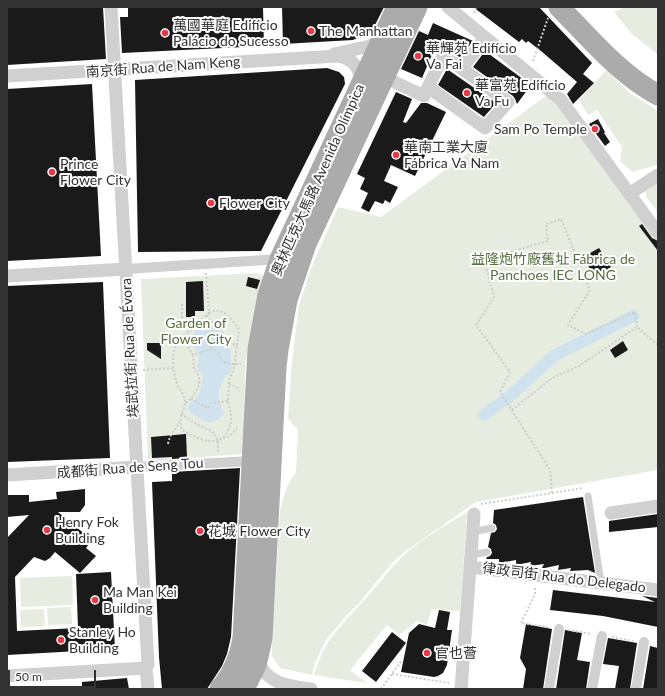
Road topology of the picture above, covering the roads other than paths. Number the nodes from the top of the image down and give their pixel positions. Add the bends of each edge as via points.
1 (111, 7) edge
2 (398, 7) edge
3 (417, 7) edge
4 (448, 7) edge
5 (570, 7) edge
6 (554, 11) edge
7 (386, 33) junction
8 (485, 38) junction
9 (596, 45) junction
10 (318, 57) junction
11 (462, 68) junction
12 (115, 70) junction
13 (7, 76) edge
14 (384, 77) junction
15 (428, 87) junction
16 (359, 89) junction
17 (658, 94) edge
18 (658, 175) edge
19 (629, 194) junction
20 (658, 233) edge
21 (280, 259) junction
22 (126, 269) junction
23 (7, 276) edge
24 (260, 460) junction
25 (137, 467) junction
26 (7, 475) edge
27 (588, 496) road end
28 (658, 506) edge
29 (611, 513) dead end
30 (474, 514) road end
31 (492, 528) dead end
32 (472, 532) junction
33 (487, 552) dead end
34 (470, 561) junction
35 (601, 583) junction
36 (658, 590) edge
37 (559, 629) road end
38 (602, 636) road end
39 (644, 642) road end
40 (258, 660) junction
41 (146, 668) junction
42 (7, 676) edge
43 (461, 687) edge
44 (148, 689) edge
45 (220, 689) edge
46 (244, 689) edge
47 (311, 689) edge
48 (549, 689) edge
49 (592, 689) edge
50 (636, 689) edge

1 - 12 street, 埃武拉街 Rua de Évora
2 - 7 main road, 奧林匹克大馬路 Avenida Olímpica
3 - 14 main road, 奧林匹克大馬路 Avenida Olímpica
4 - 8 street
5 - 9 main road
6 - 9 main road
7 - 10 street, 南京街 Rua de Nam Keng via 370,46
7 - 16 main road, 奧林匹克大馬路 Avenida Olímpica
8 - 11 street
8 - 19 street via 561,100
9 - 17 main road via 621,69
10 - 12 street, 南京街 Rua de Nam Keng
10 - 16 street, 南京街 Rua de Nam Keng via 337,56 351,61 360,74
11 - 15 street via 442,58
11 - 15 street via 508,102 485,128
12 - 13 street, 南京街 Rua de Nam Keng
12 - 22 street, 埃武拉街 Rua de Évora
14 - 15 street via 424,96
14 - 24 main road, 奧林匹克大馬路 Avenida Olímpica via 306,244 287,300
16 - 21 main road, 奧林匹克大馬路 Avenida Olímpica
18 - 19 street
19 - 20 street
21 - 22 street
21 - 24 main road, 奧林匹克大馬路 Avenida Olímpica via 268,296 258,349
22 - 23 street
22 - 25 street, 埃武拉街 Rua de Évora
24 - 25 street, 成都街 Rua de Seng Tou
24 - 40 main road, 奧林匹克大馬路 Avenida Olímpica via 262,639
24 - 45 main road, 奧林匹克大馬路 Avenida Olímpica via 243,638 235,666
25 - 26 street, 成都街 Rua de Seng Tou
25 - 41 street, 埃武拉街 Rua de Évora via 148,664
27 - 35 lane
28 - 29 street
30 - 32 street
31 - 32 lane
32 - 34 street
33 - 34 lane
34 - 35 street, 律政司街 Rua do Delegado via 535,575
34 - 43 street
35 - 36 street, 律政司街 Rua do Delegado
37 - 48 street
38 - 49 street
39 - 50 street
40 - 46 main road, 奧林匹克大馬路 Avenida Olímpica
40 - 47 street via 263,671 275,681 283,685
41 - 42 street
41 - 44 street, 埃武拉街 Rua de Évora

